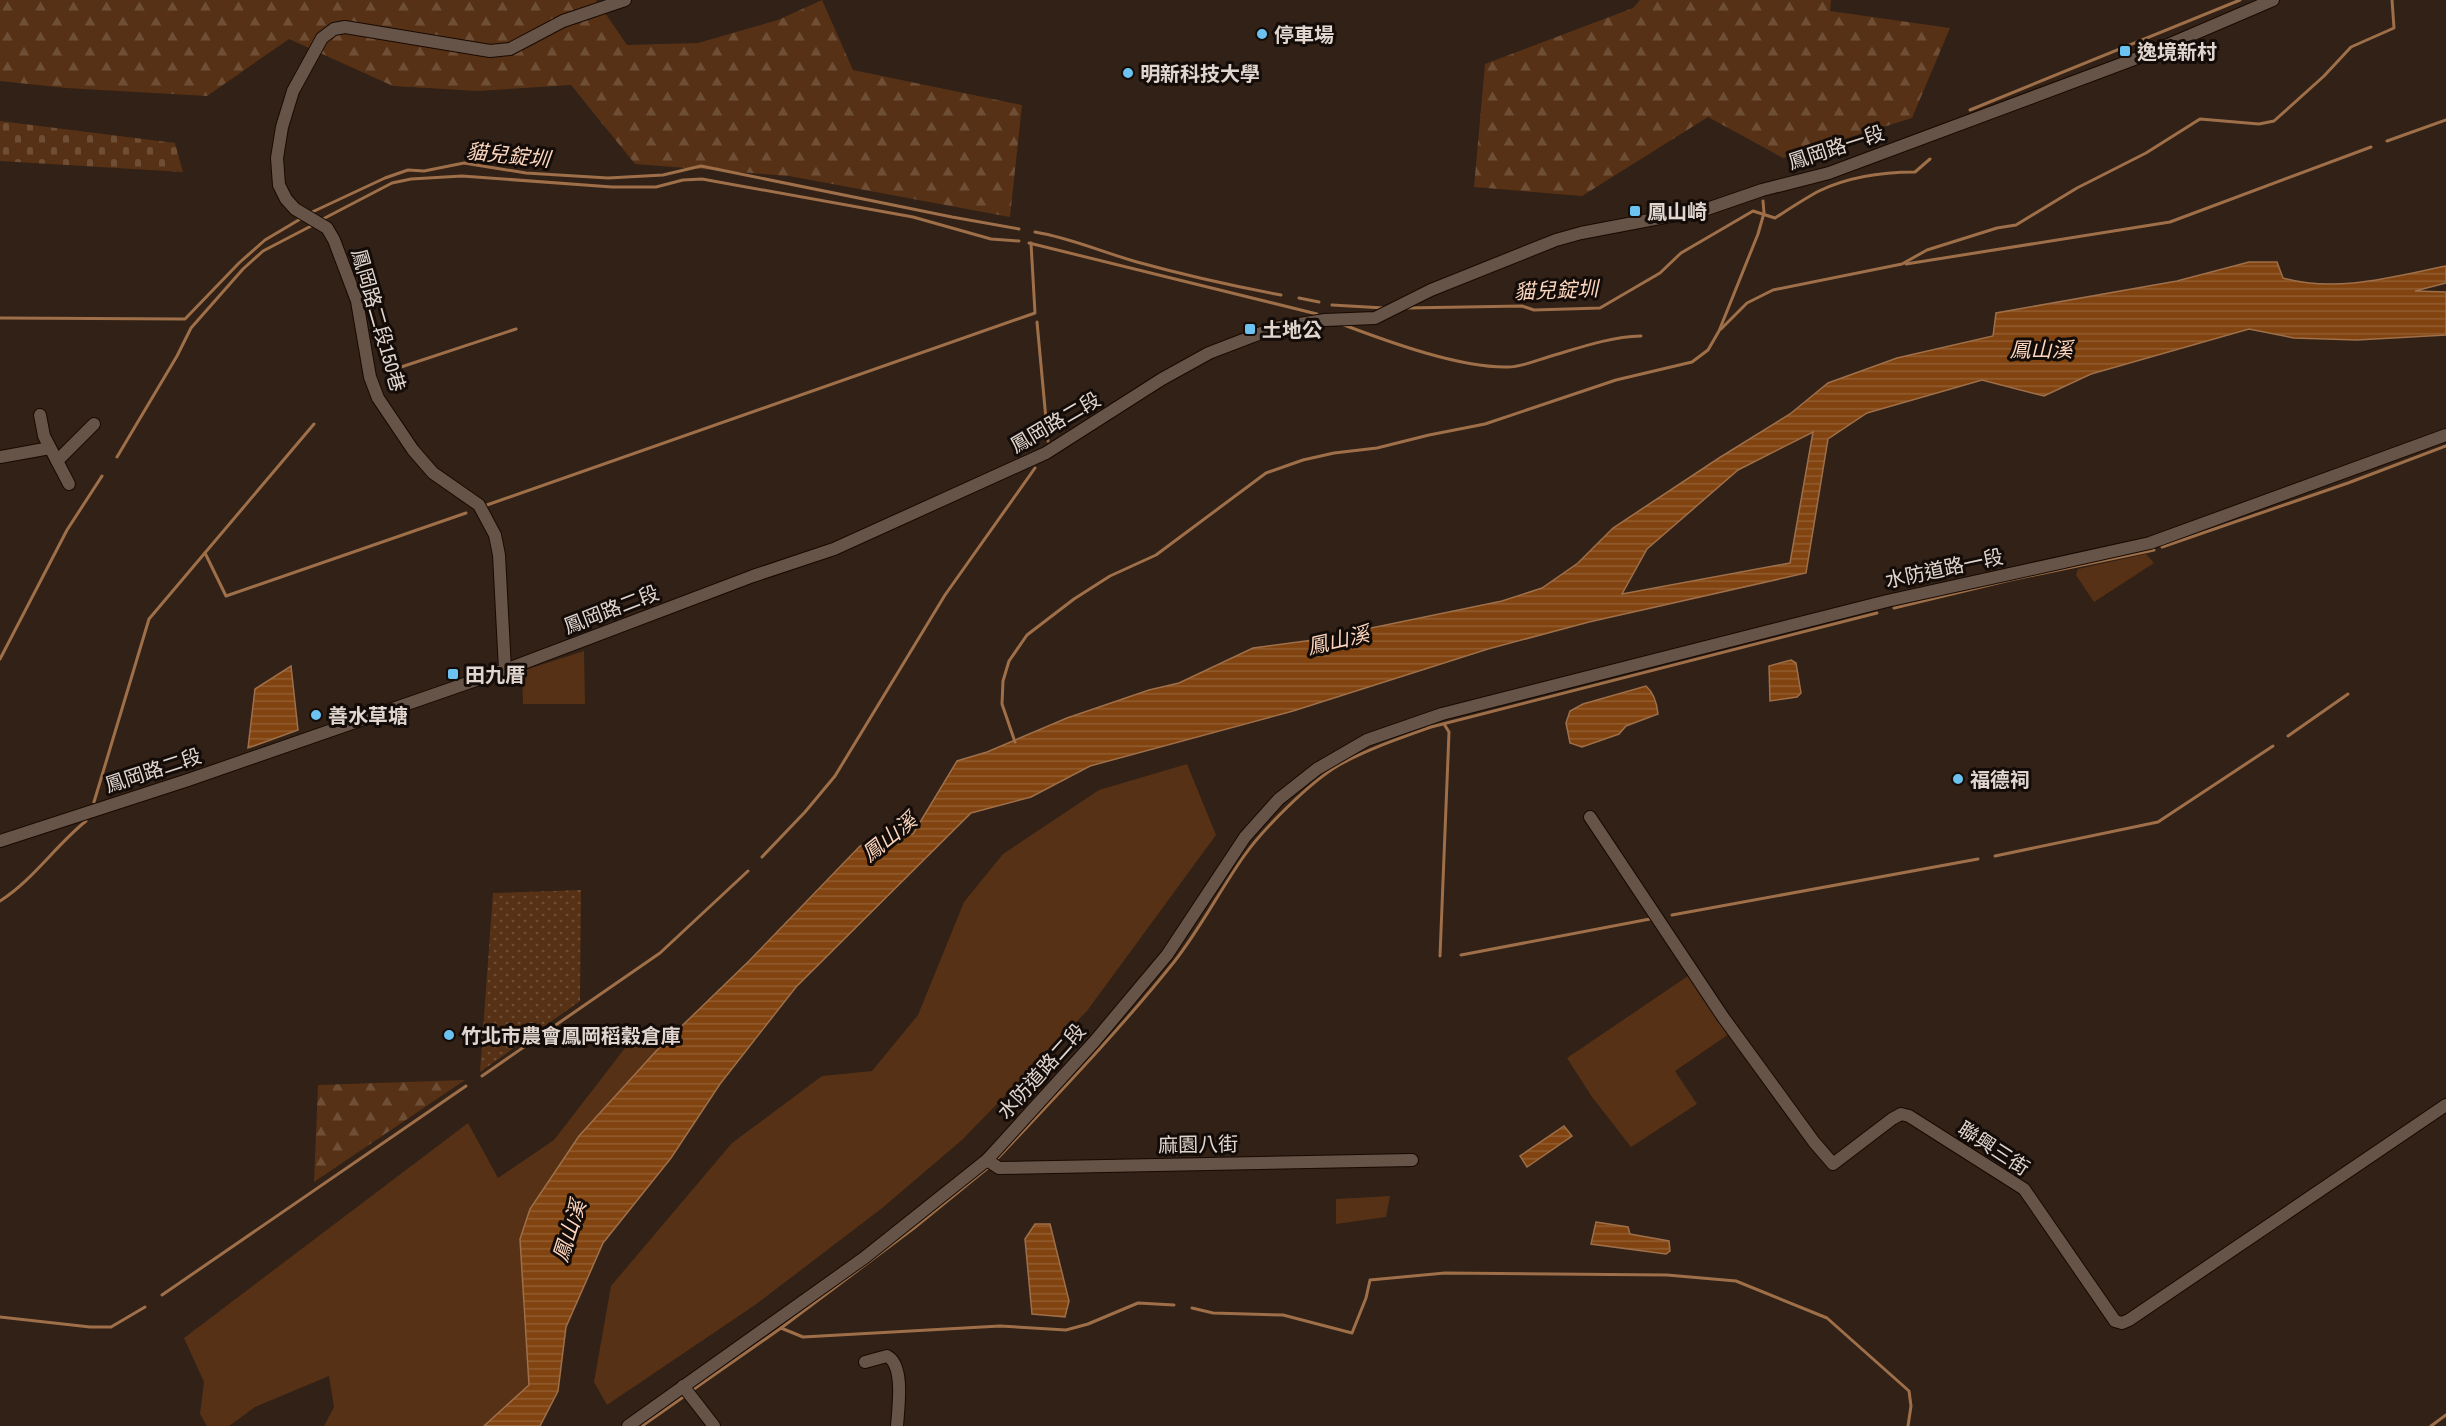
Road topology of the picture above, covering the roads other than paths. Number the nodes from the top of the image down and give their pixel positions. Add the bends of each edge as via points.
1 (625, 0) edge
2 (2273, 0) edge
3 (1209, 353) joint
4 (40, 415) dead end
5 (94, 424) dead end
6 (2446, 435) edge
7 (50, 448) junction
8 (0, 457) edge
9 (57, 460) junction
10 (69, 484) dead end
11 (505, 670) junction
12 (1442, 714) joint
13 (1590, 816) dead end
14 (0, 841) edge
15 (2446, 1105) edge
16 (987, 1160) junction
17 (1412, 1160) dead end
18 (865, 1362) dead end
19 (683, 1386) junction
20 (628, 1426) edge
21 (714, 1426) edge
22 (897, 1426) edge

1 - 11 street, 鳳岡路二段150巷 via 563,21 510,49 490,51 345,27 334,29 322,38 293,91 282,127 277,158 279,185 295,209 327,228 334,240 357,301 370,376 378,398 433,472 479,505 495,535
2 - 3 street, 鳳岡路一段 via 2140,57 1829,173 1707,209 1556,240 1431,290 1375,318 1274,328
3 - 11 street, 鳳岡路二段 via 1046,453 889,525 834,549
4 - 7 street
5 - 9 street
6 - 12 street, 水防道路一段 via 2150,543 1887,601
7 - 8 street
7 - 9 street
9 - 10 street
11 - 14 street, 鳳岡路二段
12 - 16 street, 水防道路二段 via 1367,740 1317,769 1279,799 1245,837 1167,955
13 - 15 street, 聯興三街 via 1723,1017 1833,1164 1892,1119 1901,1114 1909,1116 2024,1189 2115,1321 2129,1320
16 - 17 street, 麻園八街 via 999,1168
16 - 19 street, 水防道路二段 via 864,1258
18 - 22 street via 887,1356 896,1365
19 - 20 street, 水防道路二段
19 - 21 street

